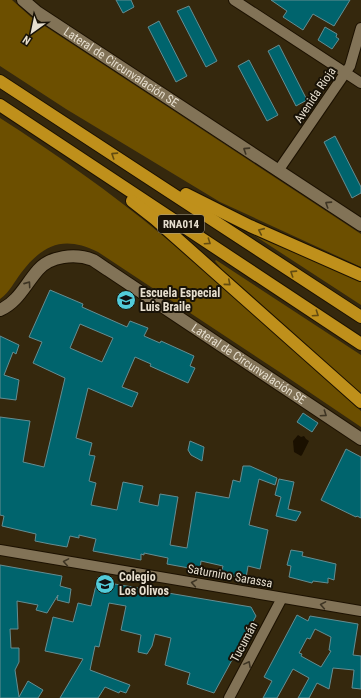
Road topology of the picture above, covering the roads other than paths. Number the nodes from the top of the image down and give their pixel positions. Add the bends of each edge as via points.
1 (23, 0) edge
2 (234, 0) edge
3 (361, 28) edge
4 (345, 73) junction
5 (0, 81) edge
6 (361, 83) edge
7 (0, 105) edge
8 (34, 127) junction
9 (134, 168) junction
10 (278, 172) junction
11 (361, 225) edge
12 (361, 275) edge
13 (0, 310) edge
14 (361, 317) edge
15 (361, 344) edge
16 (361, 402) edge
17 (361, 438) edge
18 (0, 550) edge
19 (282, 598) junction
20 (361, 611) edge
21 (229, 698) edge

10 -> 1 street, Lateral de Circunvalación SE via 37,12
2 - 4 street
3 - 4 street, Avenida Rioja via 350,66
4 - 6 street
4 - 10 street, Avenida Rioja
9 -> 5 highway, RNA014
7 - 8 highway, RNA014
8 -> 15 highway, RNA014
8 -> 16 highway via 155,219
12 -> 9 highway via 250,226
14 -> 9 highway, RNA014
11 -> 10 street, Lateral de Circunvalación SE
13 -> 17 street, Lateral de Circunvalación SE via 19,296 44,265 64,257 90,260
19 -> 18 street, Saturnino Sarassa
20 -> 19 street, Saturnino Sarassa
21 -> 19 street, Tucumán

